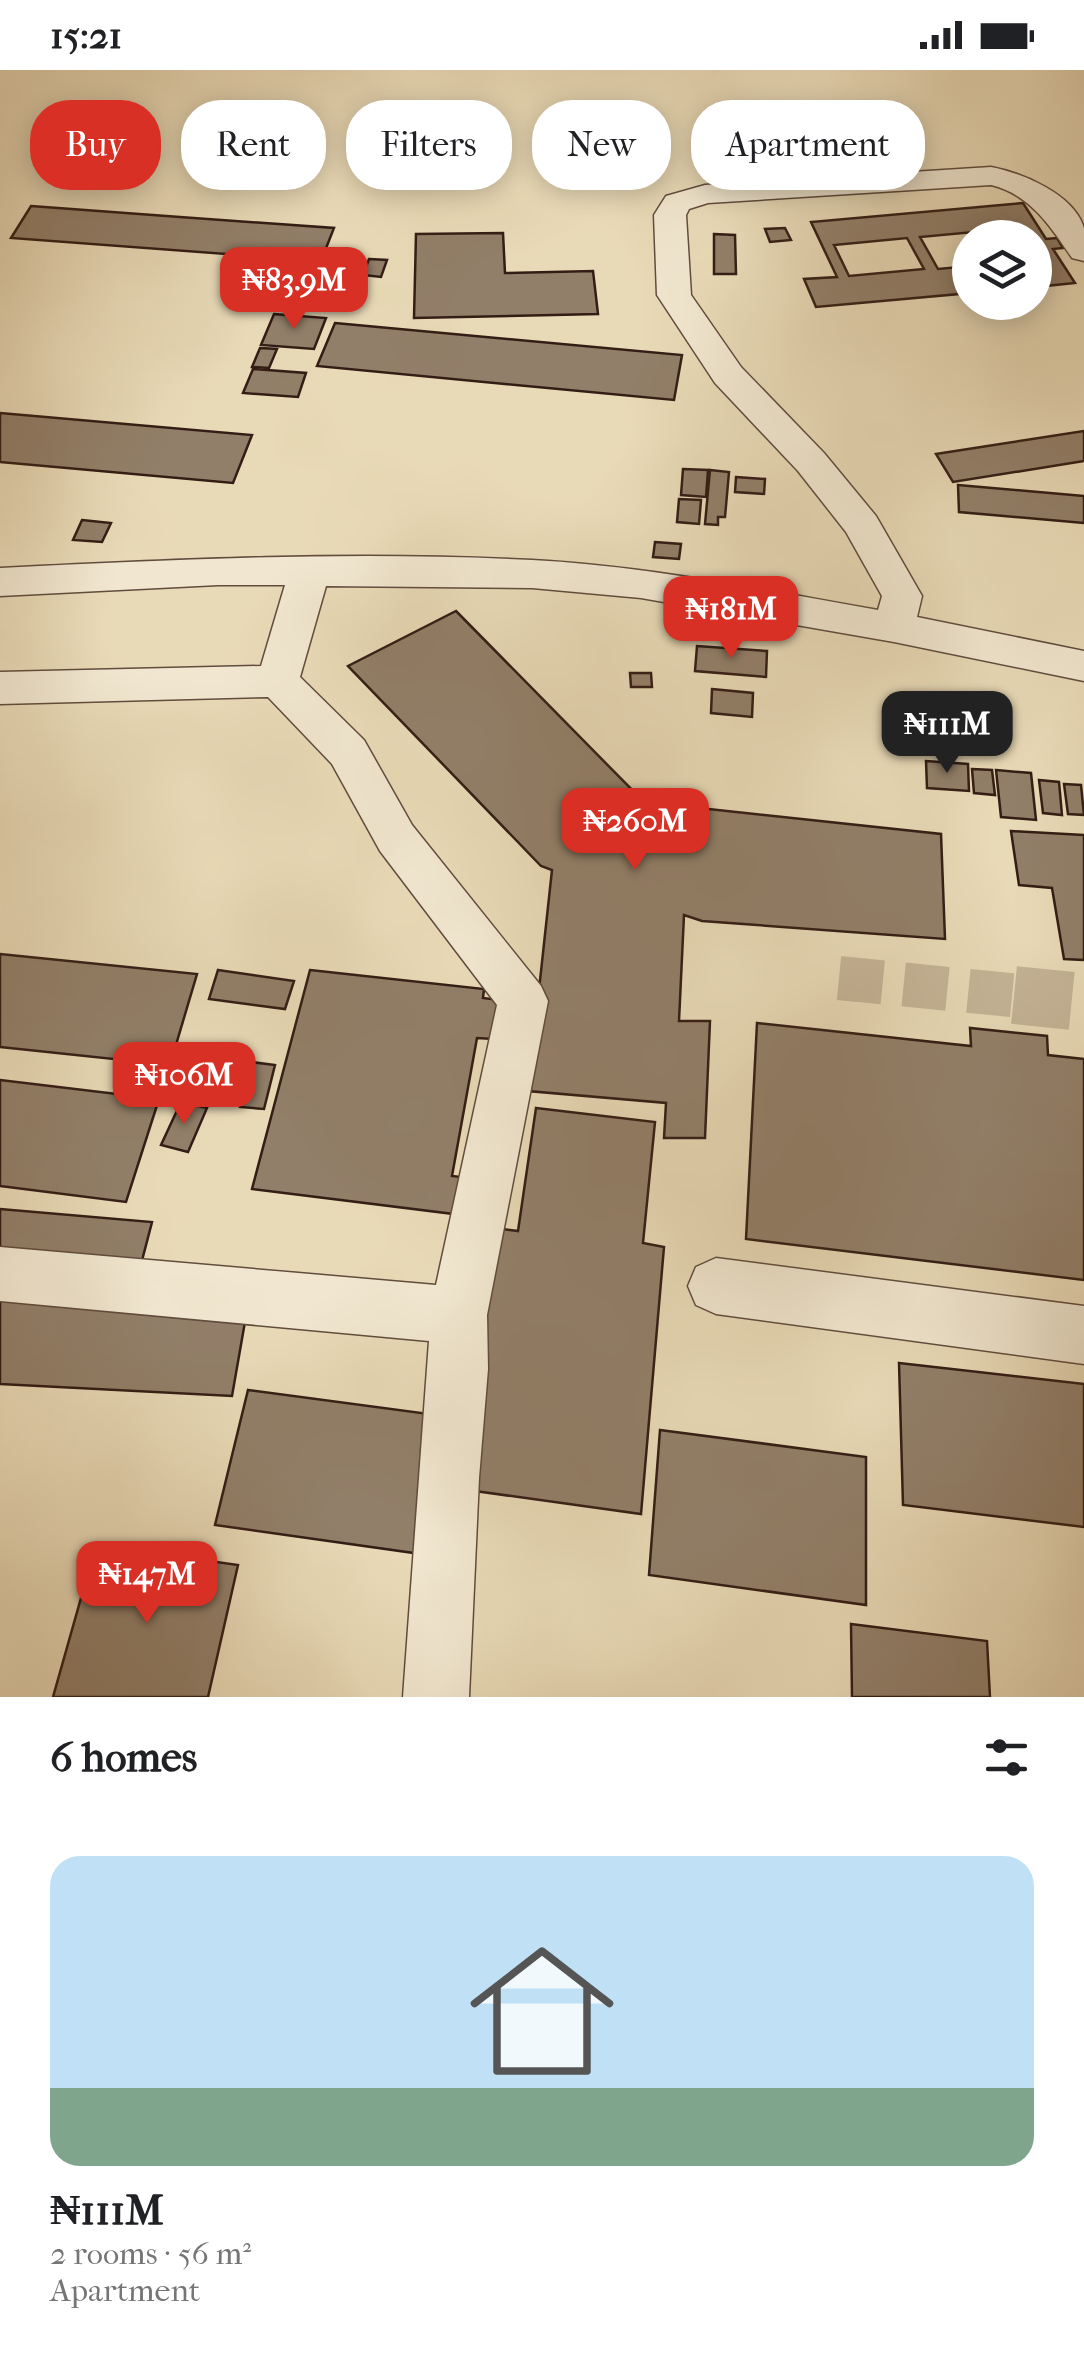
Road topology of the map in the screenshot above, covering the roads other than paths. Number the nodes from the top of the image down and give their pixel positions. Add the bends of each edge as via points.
1 (1080, 238) edge
2 (308, 574) junction
3 (0, 582) edge
4 (894, 627) junction
5 (1084, 666) edge
6 (278, 681) junction
7 (0, 688) edge
8 (0, 1274) edge
9 (716, 1286) dead end
10 (458, 1315) junction
11 (1084, 1335) edge
12 (436, 1697) edge

1 - 4 street via 1014,178 991,176 705,194 677,203 670,215 674,295 728,375 862,525 902,596
2 - 3 street via 218,571
2 - 4 street via 532,574 641,584
2 - 6 street
4 - 5 street
6 - 7 street
6 - 10 street via 348,752 396,838 523,1001
8 - 10 street
9 - 11 street
10 - 12 street

